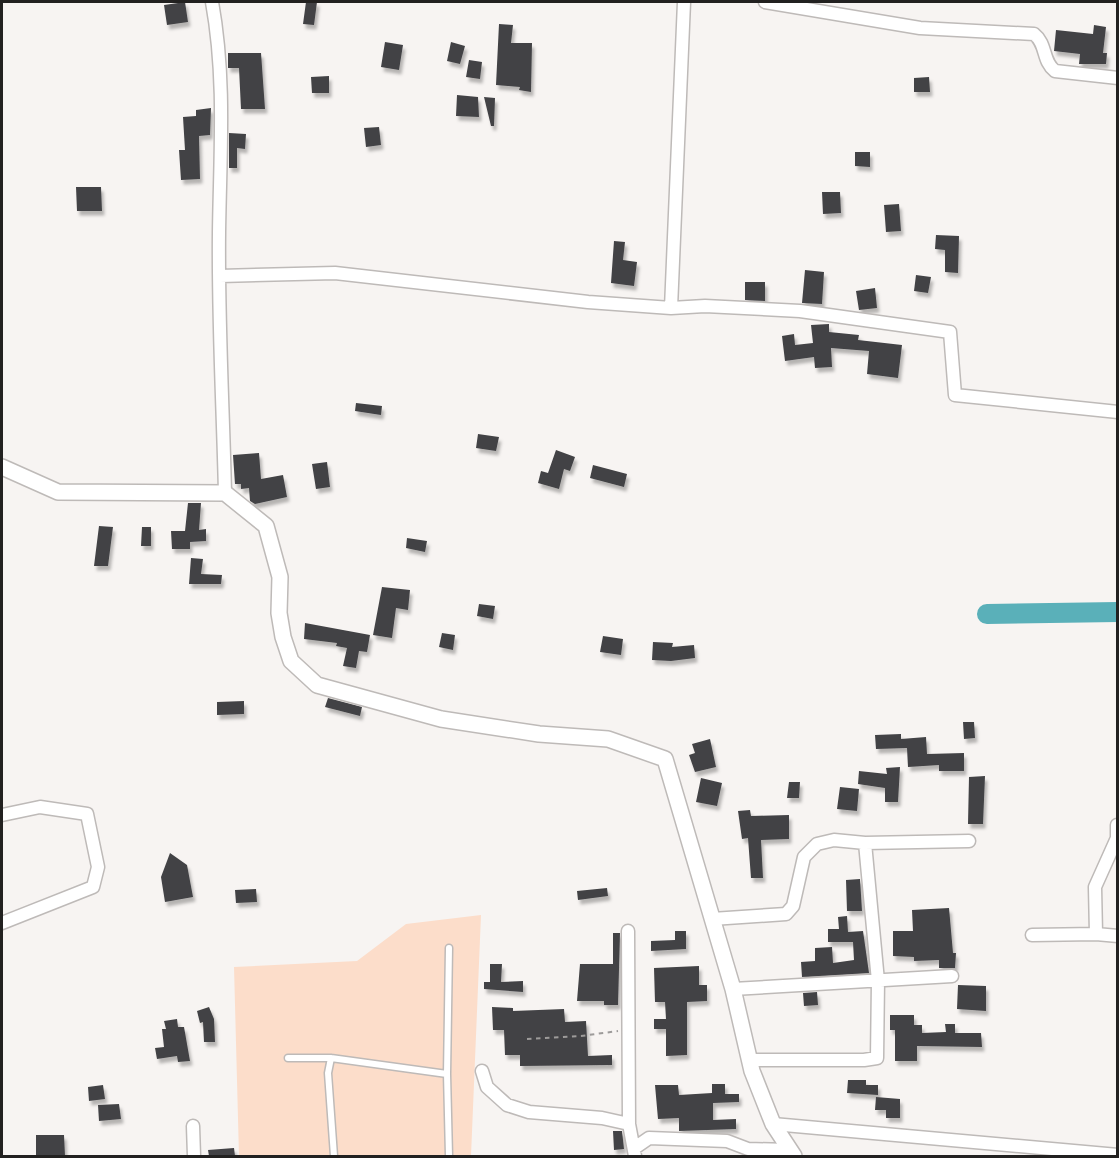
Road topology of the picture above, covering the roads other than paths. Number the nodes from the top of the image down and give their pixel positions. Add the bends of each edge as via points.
1 (212, 2) edge
2 (684, 2) edge
3 (765, 2) edge
4 (1118, 78) edge
5 (220, 276) junction
6 (671, 308) junction
7 (1118, 411) edge
8 (2, 467) edge
9 (225, 493) junction
10 (2, 815) edge
11 (1117, 825) edge
12 (969, 841) dead end
13 (865, 843) junction
14 (712, 919) junction
15 (2, 922) edge
16 (628, 931) dead end
17 (1096, 934) junction
18 (1032, 935) dead end
19 (1118, 936) edge
20 (449, 948) dead end
21 (952, 976) dead end
22 (878, 981) junction
23 (733, 989) junction
24 (288, 1058) dead end
25 (331, 1058) junction
26 (748, 1060) junction
27 (482, 1071) dead end
28 (447, 1074) junction
29 (629, 1124) junction
30 (773, 1124) junction
31 (193, 1126) dead end
32 (635, 1152) edge
33 (792, 1153) edge
34 (1118, 1155) edge
35 (194, 1156) edge
36 (334, 1156) edge
37 (449, 1156) edge

1 - 5 street via 221,67
2 - 6 street
3 - 4 street via 920,28 1034,34 1041,39 1047,65 1055,71
5 - 6 street via 335,273
5 - 9 street
6 - 7 street via 800,311 950,332 955,395
8 - 9 street via 58,492
9 - 14 street via 266,526 280,577 283,637 291,661 317,686 441,719 539,734 608,739 665,759
10 - 15 street via 40,807 87,814 98,867 93,887
11 - 17 street via 1117,838 1095,887
12 - 13 street
13 - 14 street via 834,840 817,844 804,857 793,906 786,914
13 - 22 street
14 - 23 street
16 - 29 street
17 - 18 street
17 - 19 street
20 - 28 lane
21 - 22 street
22 - 23 street
22 - 26 street via 877,1058
23 - 26 street
24 - 25 lane
25 - 28 lane
25 - 36 lane via 328,1073
26 - 30 street
27 - 29 street via 487,1088 507,1105 528,1112
28 - 37 lane
29 - 32 street
30 - 33 street
30 - 34 street
31 - 35 street
32 - 33 street via 650,1138 727,1141 748,1149

